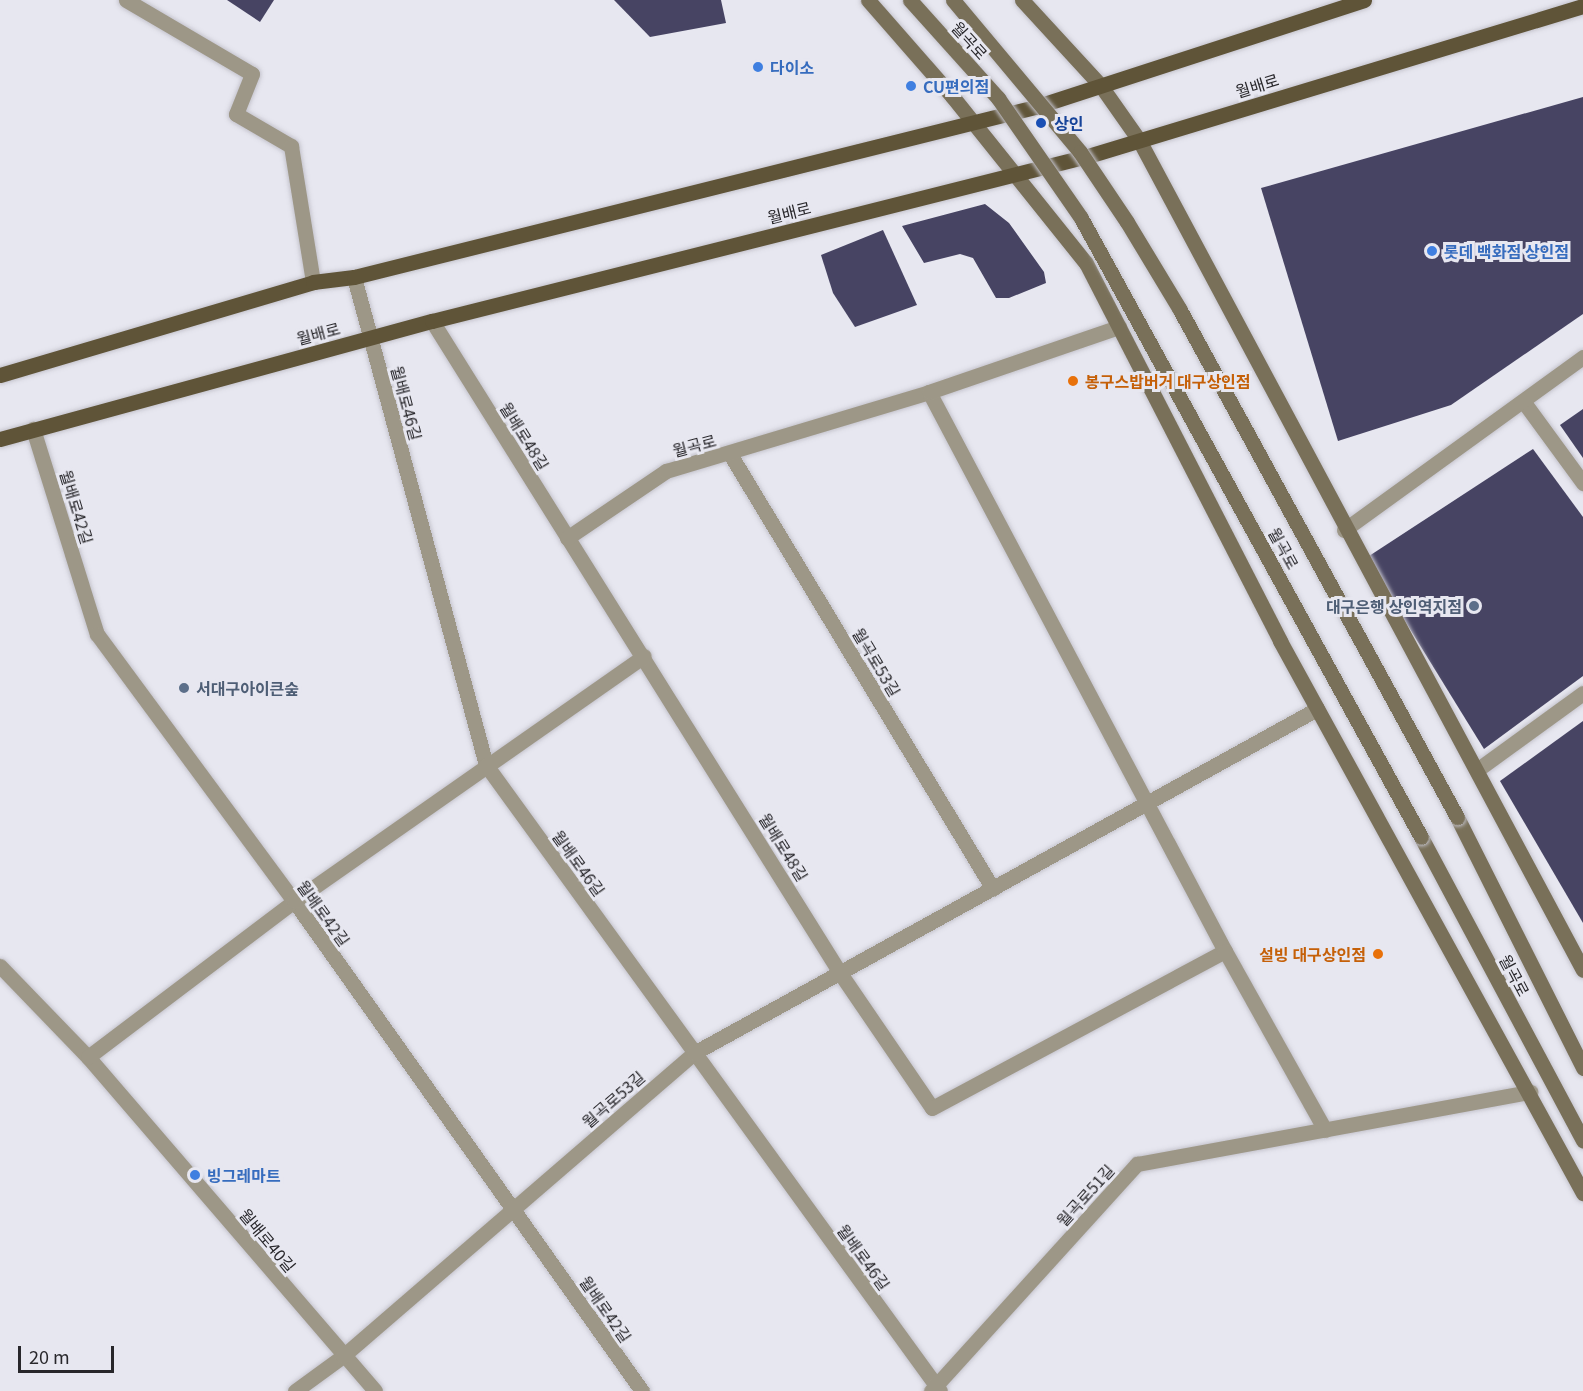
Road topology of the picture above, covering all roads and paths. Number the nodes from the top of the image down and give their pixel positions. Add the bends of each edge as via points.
1 (126, 0) edge
2 (868, 0) edge
3 (910, 0) edge
4 (953, 0) edge
5 (1022, 0) edge
6 (1364, 0) edge
7 (1583, 6) edge
8 (1101, 86) junction
9 (973, 122) junction
10 (1139, 140) junction
11 (1015, 174) junction
12 (354, 277) junction
13 (314, 282) junction
14 (432, 321) junction
15 (1119, 327) junction
16 (370, 338) junction
17 (1583, 357) edge
18 (0, 375) edge
19 (929, 392) junction
20 (1523, 401) junction
21 (33, 429) junction
22 (0, 439) edge
23 (730, 454) junction
24 (1583, 483) edge
25 (1344, 530) junction
26 (567, 538) junction
27 (644, 656) junction
28 (1583, 693) edge
29 (1317, 709) junction
30 (486, 765) junction
31 (1477, 770) junction
32 (1148, 805) junction
33 (993, 889) junction
34 (294, 901) junction
35 (1225, 951) junction
36 (0, 966) edge
37 (1583, 970) edge
38 (840, 973) junction
39 (694, 1053) junction
40 (88, 1057) junction
41 (1583, 1068) edge
42 (1530, 1092) junction
43 (1324, 1130) junction
44 (1583, 1141) edge
45 (1583, 1192) edge
46 (514, 1209) junction
47 (343, 1356) junction
48 (935, 1389) edge
49 (295, 1391) edge
50 (375, 1391) edge
51 (642, 1391) edge

1 - 13 street via 252,75 236,114 291,146
2 - 9 main road
3 - 44 main road, 월곡로, bridge via 998,98 1081,218
4 - 41 main road, 월곡로, bridge via 1080,152 1180,310 1457,817
5 - 8 main road
6 - 8 main road
7 - 10 main road, 월배로
8 - 9 main road
8 - 10 main road
9 - 11 main road
9 - 12 main road
10 - 11 main road, 월배로
10 - 25 main road
11 - 14 main road, 월배로
11 - 15 main road via 1086,263
12 - 13 main road
12 - 16 street, 월배로46길
13 - 18 main road
14 - 16 main road, 월배로
14 - 26 street, 월배로48길
15 - 19 street, 월곡로
15 - 29 main road
16 - 21 main road, 월배로
16 - 30 street, 월배로46길
17 - 20 street
19 - 23 street, 월곡로
19 - 32 street
20 - 24 street
20 - 25 street
21 - 22 main road, 월배로
21 - 34 street, 월배로42길 via 97,634
23 - 26 street, 월곡로 via 666,471
23 - 33 street, 월곡로53길
25 - 31 main road
26 - 27 street, 월배로48길
27 - 30 street
27 - 38 street, 월배로48길
28 - 31 street
29 - 32 street, 월곡로53길
29 - 42 main road
30 - 34 street
30 - 39 street, 월배로46길
31 - 37 main road
32 - 33 street, 월곡로53길
32 - 35 street
33 - 38 street, 월곡로53길
34 - 40 street
34 - 46 street, 월배로42길
35 - 38 street, 월배로48길 via 932,1108
35 - 43 street
36 - 40 street, 월배로40길
38 - 39 street, 월곡로53길
39 - 46 street, 월곡로53길
39 - 48 street, 월배로46길
40 - 47 street, 월배로40길
42 - 43 street, 월곡로51길
42 - 45 main road
43 - 48 street, 월곡로51길 via 1137,1164
46 - 47 street, 월곡로53길
46 - 51 street, 월배로42길
47 - 49 street, 월곡로53길
47 - 50 street, 월배로40길

